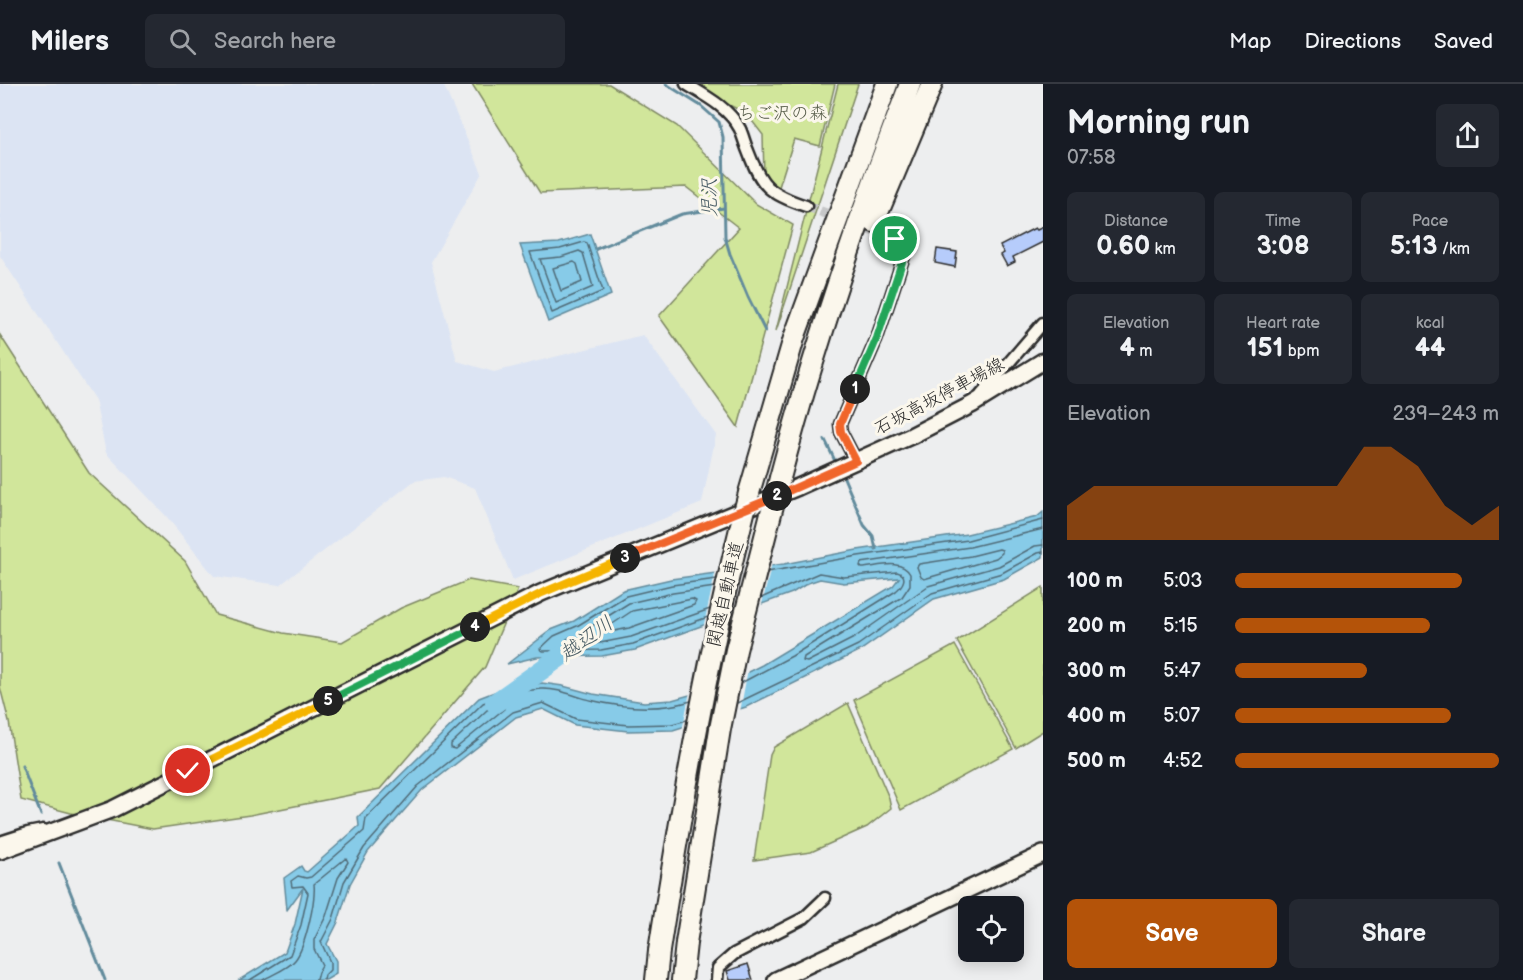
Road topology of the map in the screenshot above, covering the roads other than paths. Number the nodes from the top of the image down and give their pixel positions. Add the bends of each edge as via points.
1 (686, 84) edge
2 (873, 84) edge
3 (887, 84) edge
4 (910, 84) edge
5 (932, 84) edge
6 (806, 206) tunnel mouth
7 (895, 239) dead end
8 (1043, 323) edge
9 (794, 338) junction
10 (1043, 361) edge
11 (974, 404) junction
12 (786, 452) junction
13 (852, 463) junction
14 (65, 826) junction
15 (0, 842) edge
16 (0, 851) edge
17 (1043, 854) edge
18 (825, 898) dead end
19 (656, 980) edge
20 (682, 980) edge
21 (717, 980) edge
22 (776, 980) edge

1 - 6 street via 729,114 740,129 757,176 768,188
2 - 9 highway
3 - 9 highway, 関越自動車道
4 - 12 highway, 関越自動車道 via 840,279
5 - 12 highway via 881,203 822,374
7 - 13 street via 906,250 877,338 840,424
8 - 11 street
9 - 19 highway, 関越自動車道, bridge via 733,557 699,712
10 - 11 main road, 石坂高坂停車場線
11 - 13 main road, 石坂高坂停車場線
12 - 20 highway, 関越自動車道, bridge via 720,729
13 - 14 main road, 石坂高坂停車場線 via 542,593 113,809
14 - 15 street via 28,832
14 - 16 main road, 石坂高坂停車場線
17 - 22 main road
18 - 21 street via 804,918 734,954 718,968

